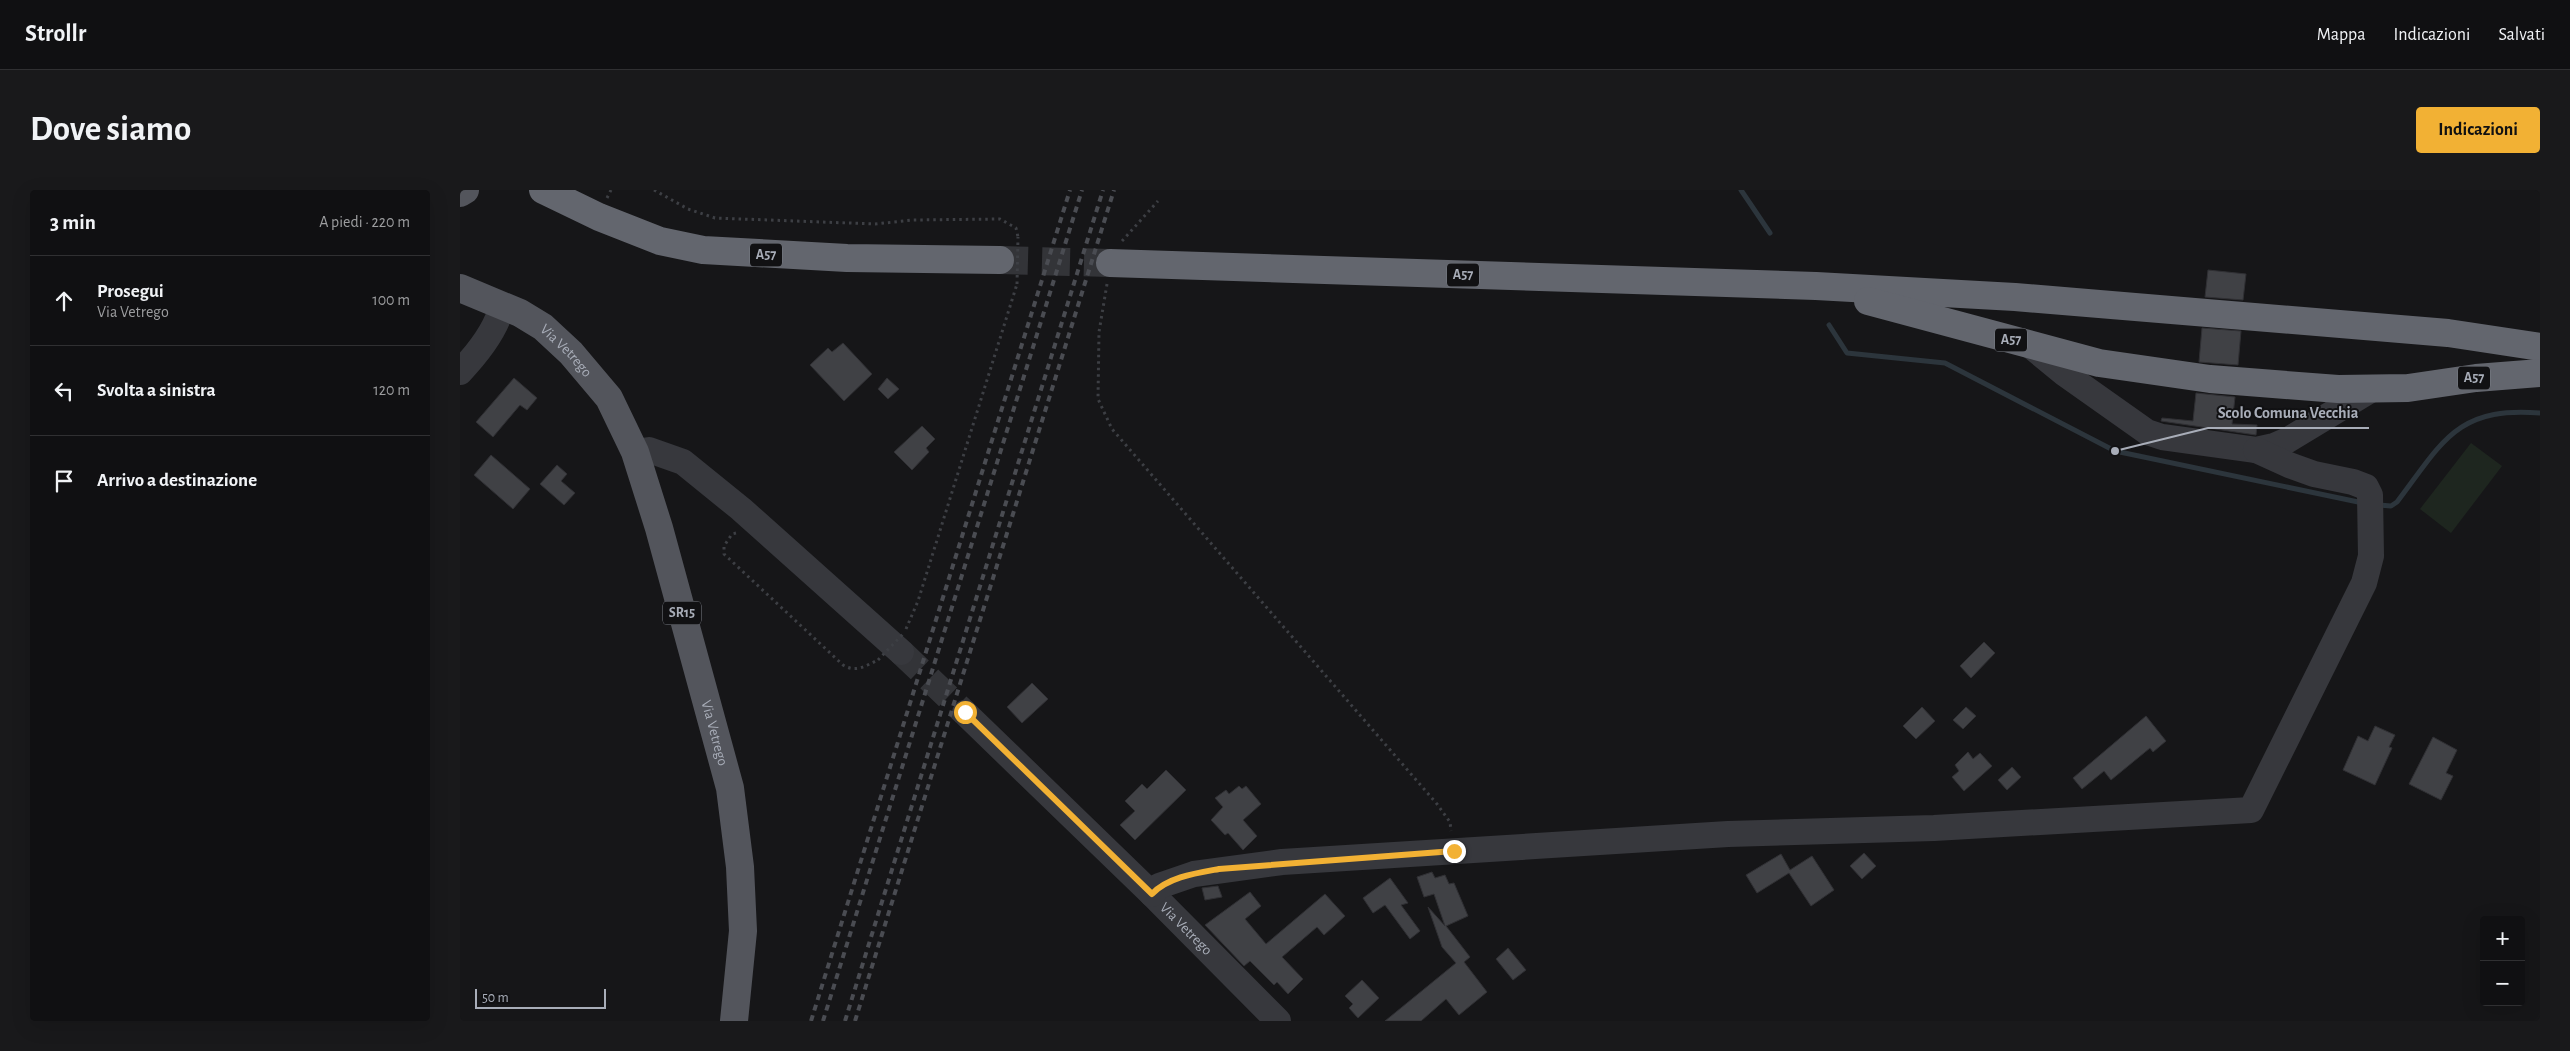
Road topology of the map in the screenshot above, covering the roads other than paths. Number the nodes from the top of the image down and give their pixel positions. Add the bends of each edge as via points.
1 (465, 190) edge
2 (543, 190) edge
3 (460, 193) edge
4 (1000, 260) tunnel mouth
5 (1112, 263) tunnel mouth
6 (1816, 286) junction
7 (460, 288) edge
8 (502, 306) junction
9 (2031, 346) junction
10 (2540, 347) edge
11 (460, 372) edge
12 (2540, 373) edge
13 (2374, 388) junction
14 (2256, 450) junction
15 (635, 452) junction
16 (895, 648) tunnel mouth
17 (965, 712) tunnel mouth
18 (1152, 894) junction
19 (734, 1021) edge
20 (1278, 1021) edge

1 - 3 main road
2 - 4 highway, A57 via 660,241 703,250 847,258
5 - 6 highway, A57
6 - 9 highway, A57
6 - 10 highway, A57 via 2218,313 2448,333
7 - 8 main road, Via Vetrego / SR15
8 - 11 street via 490,334
8 - 15 main road, Via Vetrego / SR15 via 544,327 571,353 609,398
9 - 13 highway, A57 via 2099,364 2210,379 2338,389
9 - 14 street via 2147,432
12 - 13 highway, A57 via 2408,388
13 - 14 street via 2288,440
14 - 18 street via 2314,474 2366,487 2370,503 2371,556 2364,583 2251,810 1934,828 1728,834 1454,851 1219,869 1159,886
15 - 16 street via 649,450 683,462 741,509
15 - 19 main road, Via Vetrego / SR15 via 730,788 740,867 743,931
17 - 18 street, Via Vetrego
18 - 20 street, Via Vetrego

